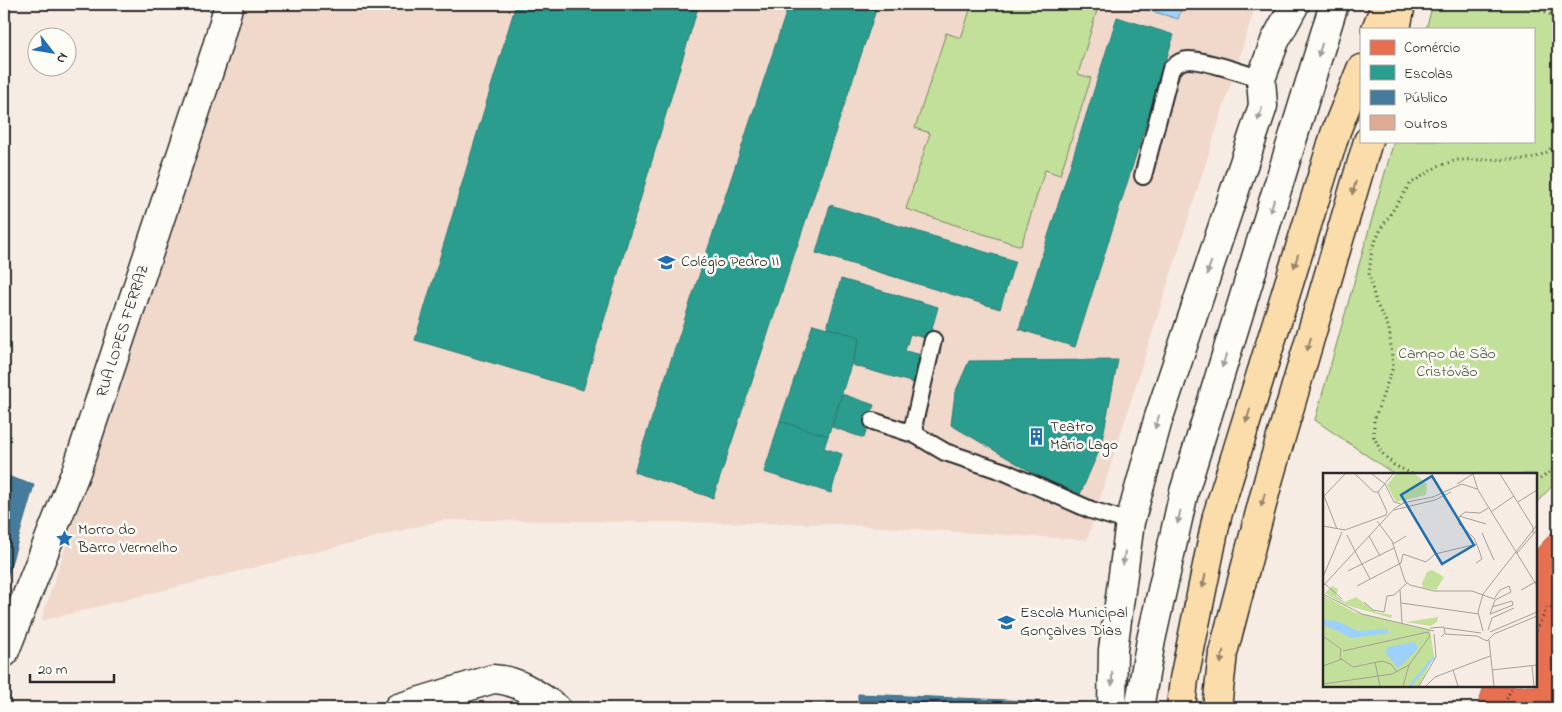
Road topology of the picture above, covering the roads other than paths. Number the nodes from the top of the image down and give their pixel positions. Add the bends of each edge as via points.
1 (229, 4) edge
2 (1295, 4) edge
3 (1334, 4) edge
4 (1386, 4) edge
5 (1401, 4) edge
6 (1376, 28) edge
7 (1396, 28) edge
8 (1360, 71) edge
9 (1261, 79) junction
10 (1368, 142) edge
11 (1143, 176) dead end
12 (933, 340) dead end
13 (872, 421) dead end
14 (916, 435) junction
15 (1130, 522) junction
16 (4, 653) edge
17 (398, 708) edge
18 (556, 708) edge
19 (1112, 708) edge
20 (1139, 708) edge
21 (1182, 708) edge
22 (1217, 708) edge

1 - 16 street, RUA LOPES FERRAZ via 77,469
2 - 9 street via 1275,41
3 -> 20 street via 1184,492
4 - 6 main road
5 - 7 main road
8 -> 21 main road, bridge via 1336,131 1217,516 1184,678
9 - 11 lane via 1188,60 1178,62 1172,69
9 -> 15 street via 1263,106 1158,420
10 -> 22 main road via 1266,487 1223,653
12 - 14 lane via 914,423
13 - 14 lane
14 - 15 lane via 945,452 1005,472 1091,510
15 -> 19 street via 1113,650
17 - 18 street via 493,679 508,680

